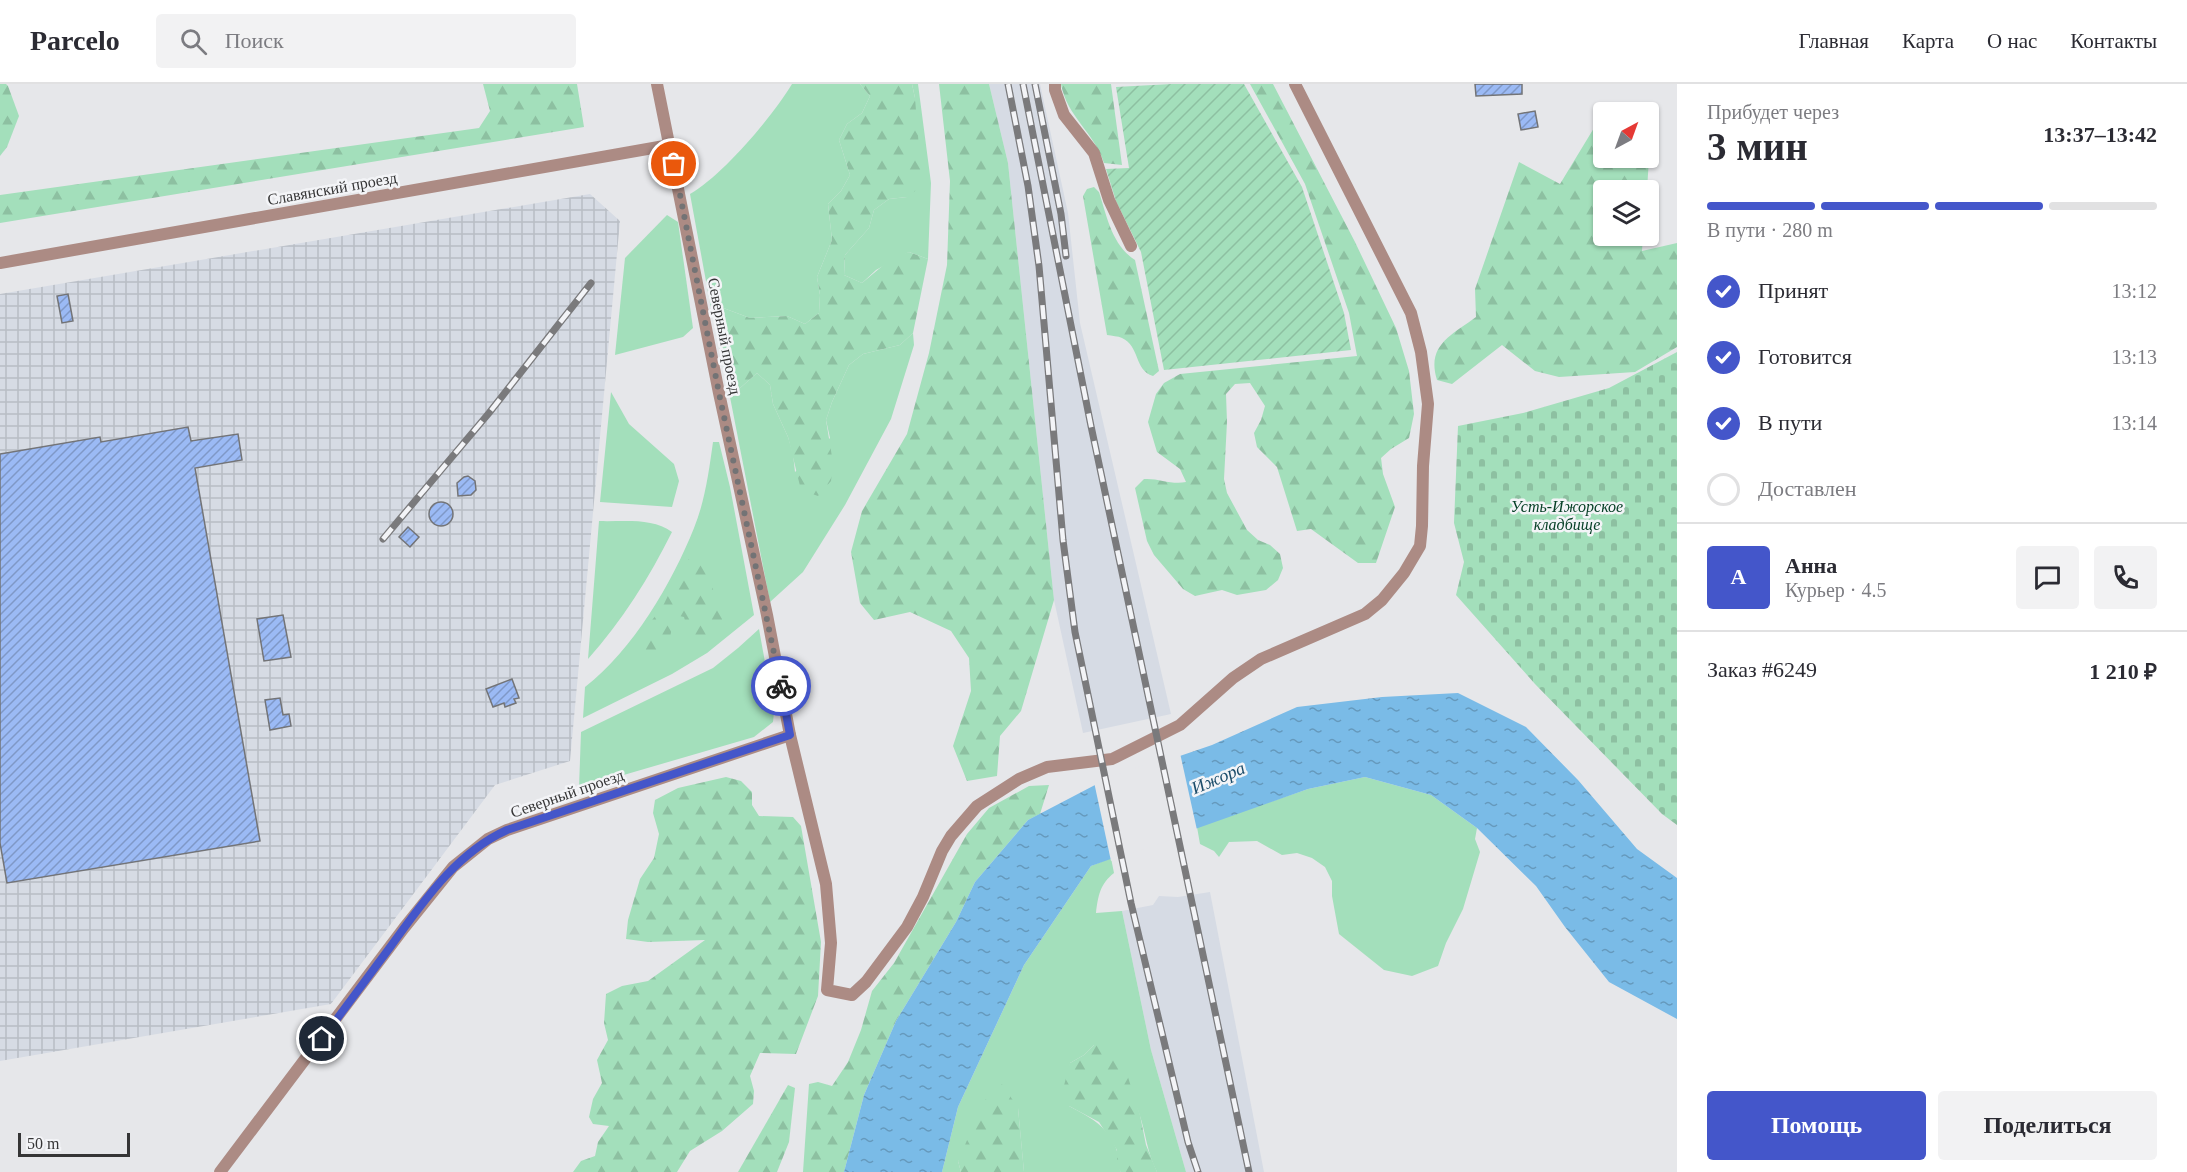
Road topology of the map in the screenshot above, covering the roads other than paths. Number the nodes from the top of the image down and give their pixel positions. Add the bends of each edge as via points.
1 (657, 84) edge
2 (1055, 84) edge
3 (1295, 84) edge
4 (670, 145) junction
5 (1131, 246) dead end
6 (0, 263) edge
7 (790, 735) junction
8 (220, 1172) edge

1 - 4 street, Северный проезд
2 - 5 street via 1064,115 1094,153 1109,200
3 - 7 street, Северный проезд via 1411,313 1421,352 1428,404 1420,546 1404,573 1365,614 1261,659 1180,725 1112,759 1047,767 1011,783 978,806 942,851 907,927 852,995 827,990 831,943 826,884
4 - 6 street, Славянский проезд
4 - 7 street, Северный проезд
7 - 8 street, Северный проезд via 507,830 472,850 453,867 404,928

